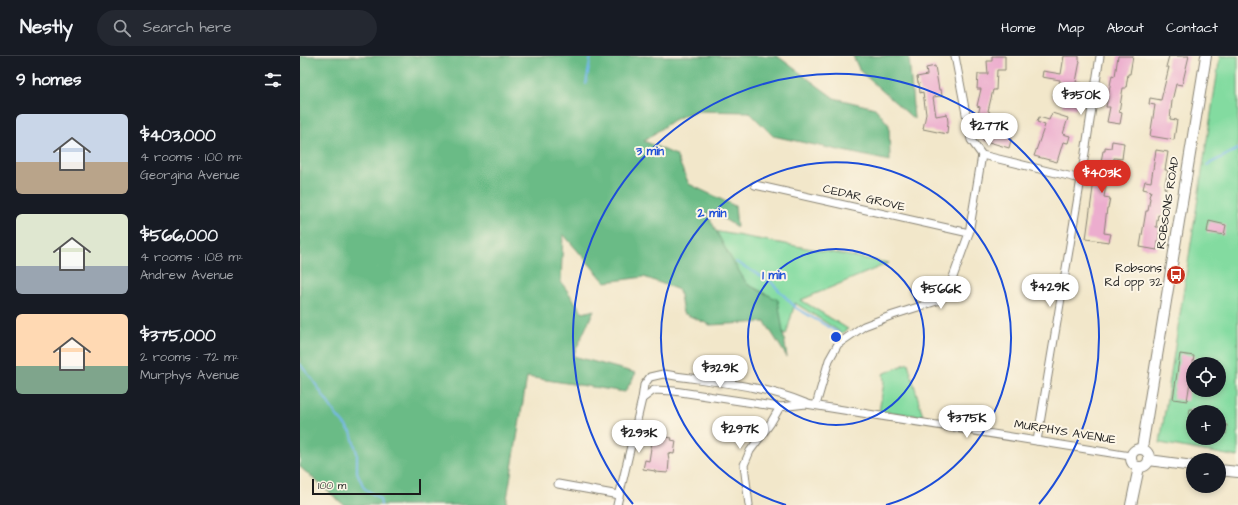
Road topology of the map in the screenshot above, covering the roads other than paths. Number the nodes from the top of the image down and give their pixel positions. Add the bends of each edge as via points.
1 (955, 56) edge
2 (1100, 56) edge
3 (1206, 56) edge
4 (982, 155) junction
5 (1081, 178) junction
6 (755, 185) dead end
7 (969, 233) junction
8 (642, 399) junction
9 (806, 404) junction
10 (816, 405) junction
11 (780, 407) junction
12 (1037, 441) junction
13 (1142, 448) junction
14 (1130, 456) junction
15 (1149, 460) junction
16 (1186, 465) edge
17 (1139, 467) junction
18 (1226, 471) edge
19 (1238, 472) edge
20 (558, 484) dead end
21 (619, 495) junction
22 (617, 505) edge
23 (749, 505) edge
24 (1131, 505) edge

1 - 4 street via 971,140
2 - 5 street
3 - 13 main road, ROBSONS ROAD
4 - 5 street
4 - 7 street
5 - 12 street
6 - 7 street, CEDAR GROVE
7 - 10 street via 949,288 940,300 864,326 838,344 829,360
8 - 9 street, MURPHYS AVENUE via 644,385 650,376 663,374 758,388
8 - 11 street, MURPHYS AVENUE via 654,390 674,391
8 - 21 street
9 - 10 street, MURPHYS AVENUE
9 - 11 street, MURPHYS AVENUE
10 - 12 street, MURPHYS AVENUE
11 - 23 street via 750,451 744,465
12 - 14 street, MURPHYS AVENUE
13 - 14 main road via 1136,448
13 - 15 main road via 1148,452
14 - 17 main road via 1131,462
15 - 16 main road
15 - 17 main road via 1144,466
17 - 24 main road
18 - 19 main road
20 - 21 street
21 - 22 street

